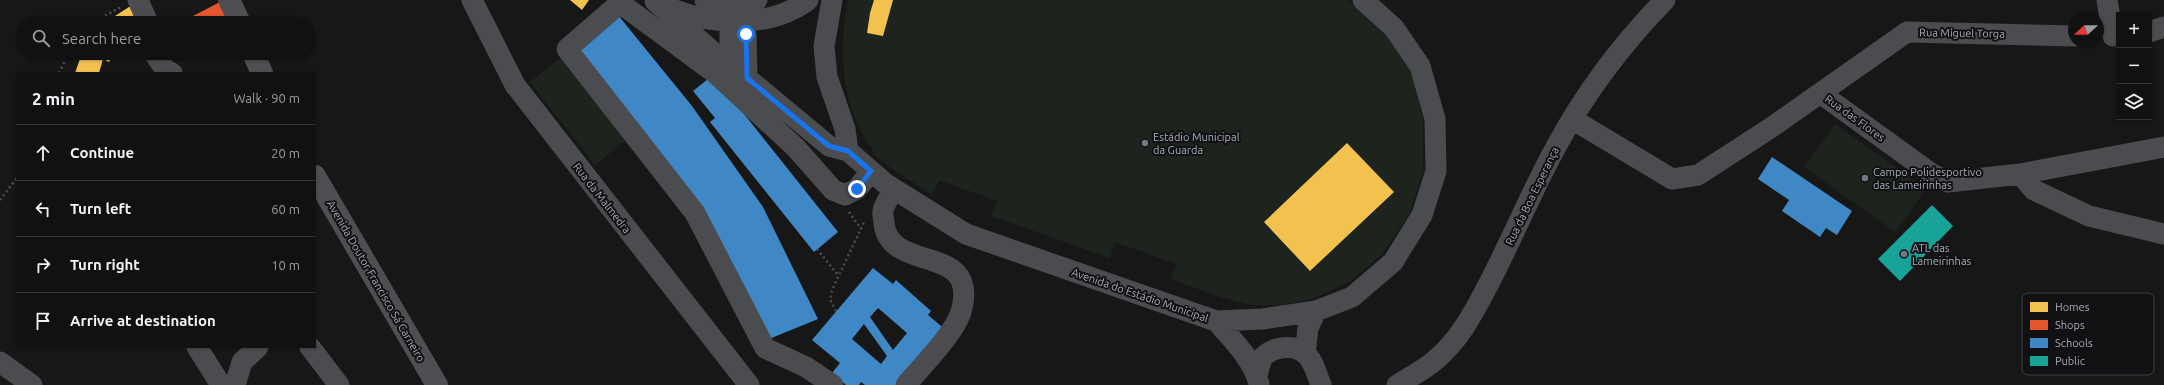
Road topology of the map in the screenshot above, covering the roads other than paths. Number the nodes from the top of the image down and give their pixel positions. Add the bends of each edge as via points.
1 (230, 0) edge
2 (472, 0) edge
3 (705, 0) edge
4 (757, 0) edge
5 (808, 0) edge
6 (832, 0) edge
7 (1363, 0) edge
8 (1665, 0) edge
9 (2107, 0) edge
10 (654, 1) edge
11 (131, 3) edge
12 (736, 12) junction
13 (142, 16) edge
14 (237, 16) edge
15 (2164, 27) edge
16 (2152, 31) edge
17 (2068, 36) edge
18 (2110, 36) edge
19 (159, 60) edge
20 (256, 60) edge
21 (170, 72) edge
22 (262, 72) edge
23 (739, 72) junction
24 (1820, 93) junction
25 (1572, 119) junction
26 (2164, 147) edge
27 (848, 151) junction
28 (871, 171) junction
29 (2020, 174) junction
30 (316, 178) edge
31 (894, 189) junction
32 (2164, 234) edge
33 (1316, 311) junction
34 (1216, 321) junction
35 (198, 348) edge
36 (257, 348) edge
37 (311, 348) edge
38 (1305, 354) junction
39 (0, 362) edge
40 (1258, 380) edge
41 (32, 385) edge
42 (221, 385) edge
43 (235, 385) edge
44 (339, 385) edge
45 (437, 385) edge
46 (749, 385) edge
47 (832, 385) edge
48 (906, 385) edge
49 (1321, 385) edge
50 (1397, 385) edge

1 - 14 main road
2 - 46 street, Rua da Malmedra via 514,85
3 - 12 street
4 - 12 street
5 - 12 street via 782,14
6 - 27 street via 824,46 827,77 845,129
7 - 33 street, Avenida do Estádio Municipal via 1394,28 1420,66 1435,119 1436,171 1422,216 1393,262 1352,297
8 - 25 street, Rua da Boa Esperança via 1607,65
9 - 18 street
10 - 12 street via 681,13 713,20
10 - 23 street, Avenida do Estádio Municipal
11 - 13 street
12 - 23 street via 746,34
15 - 16 street
17 - 24 street, Rua Miguel Torga via 1908,32
19 - 21 street
20 - 22 main road
23 - 27 street, Avenida do Estádio Municipal via 829,146
24 - 25 street, Rua das Flores via 1698,175 1672,179
24 - 29 street, Rua das Flores via 1932,174 1948,182
25 - 50 street, Rua da Boa Esperança via 1556,145 1466,326 1433,362
26 - 29 street, Rua das Flores
27 - 28 street, Avenida do Estádio Municipal
28 - 31 street, Avenida do Estádio Municipal
28 - 47 street via 857,189 845,195 833,190 796,148 715,73 620,3 567,49 695,213 765,348 806,367
29 - 32 street via 2034,190 2089,216
30 - 45 main road, Avenida Doutor Francisco Sá Carneiro
31 - 34 street, Avenida do Estádio Municipal via 966,234
31 - 48 street via 883,211 885,233 900,250 955,270 964,287 960,313 949,333
33 - 34 street, Avenida do Estádio Municipal via 1263,319
33 - 38 street via 1308,328
34 - 40 street via 1234,341
35 - 42 street
36 - 43 street via 242,362
37 - 44 street
38 - 40 street via 1289,346 1274,349 1262,358
38 - 49 street via 1312,363
39 - 41 street

